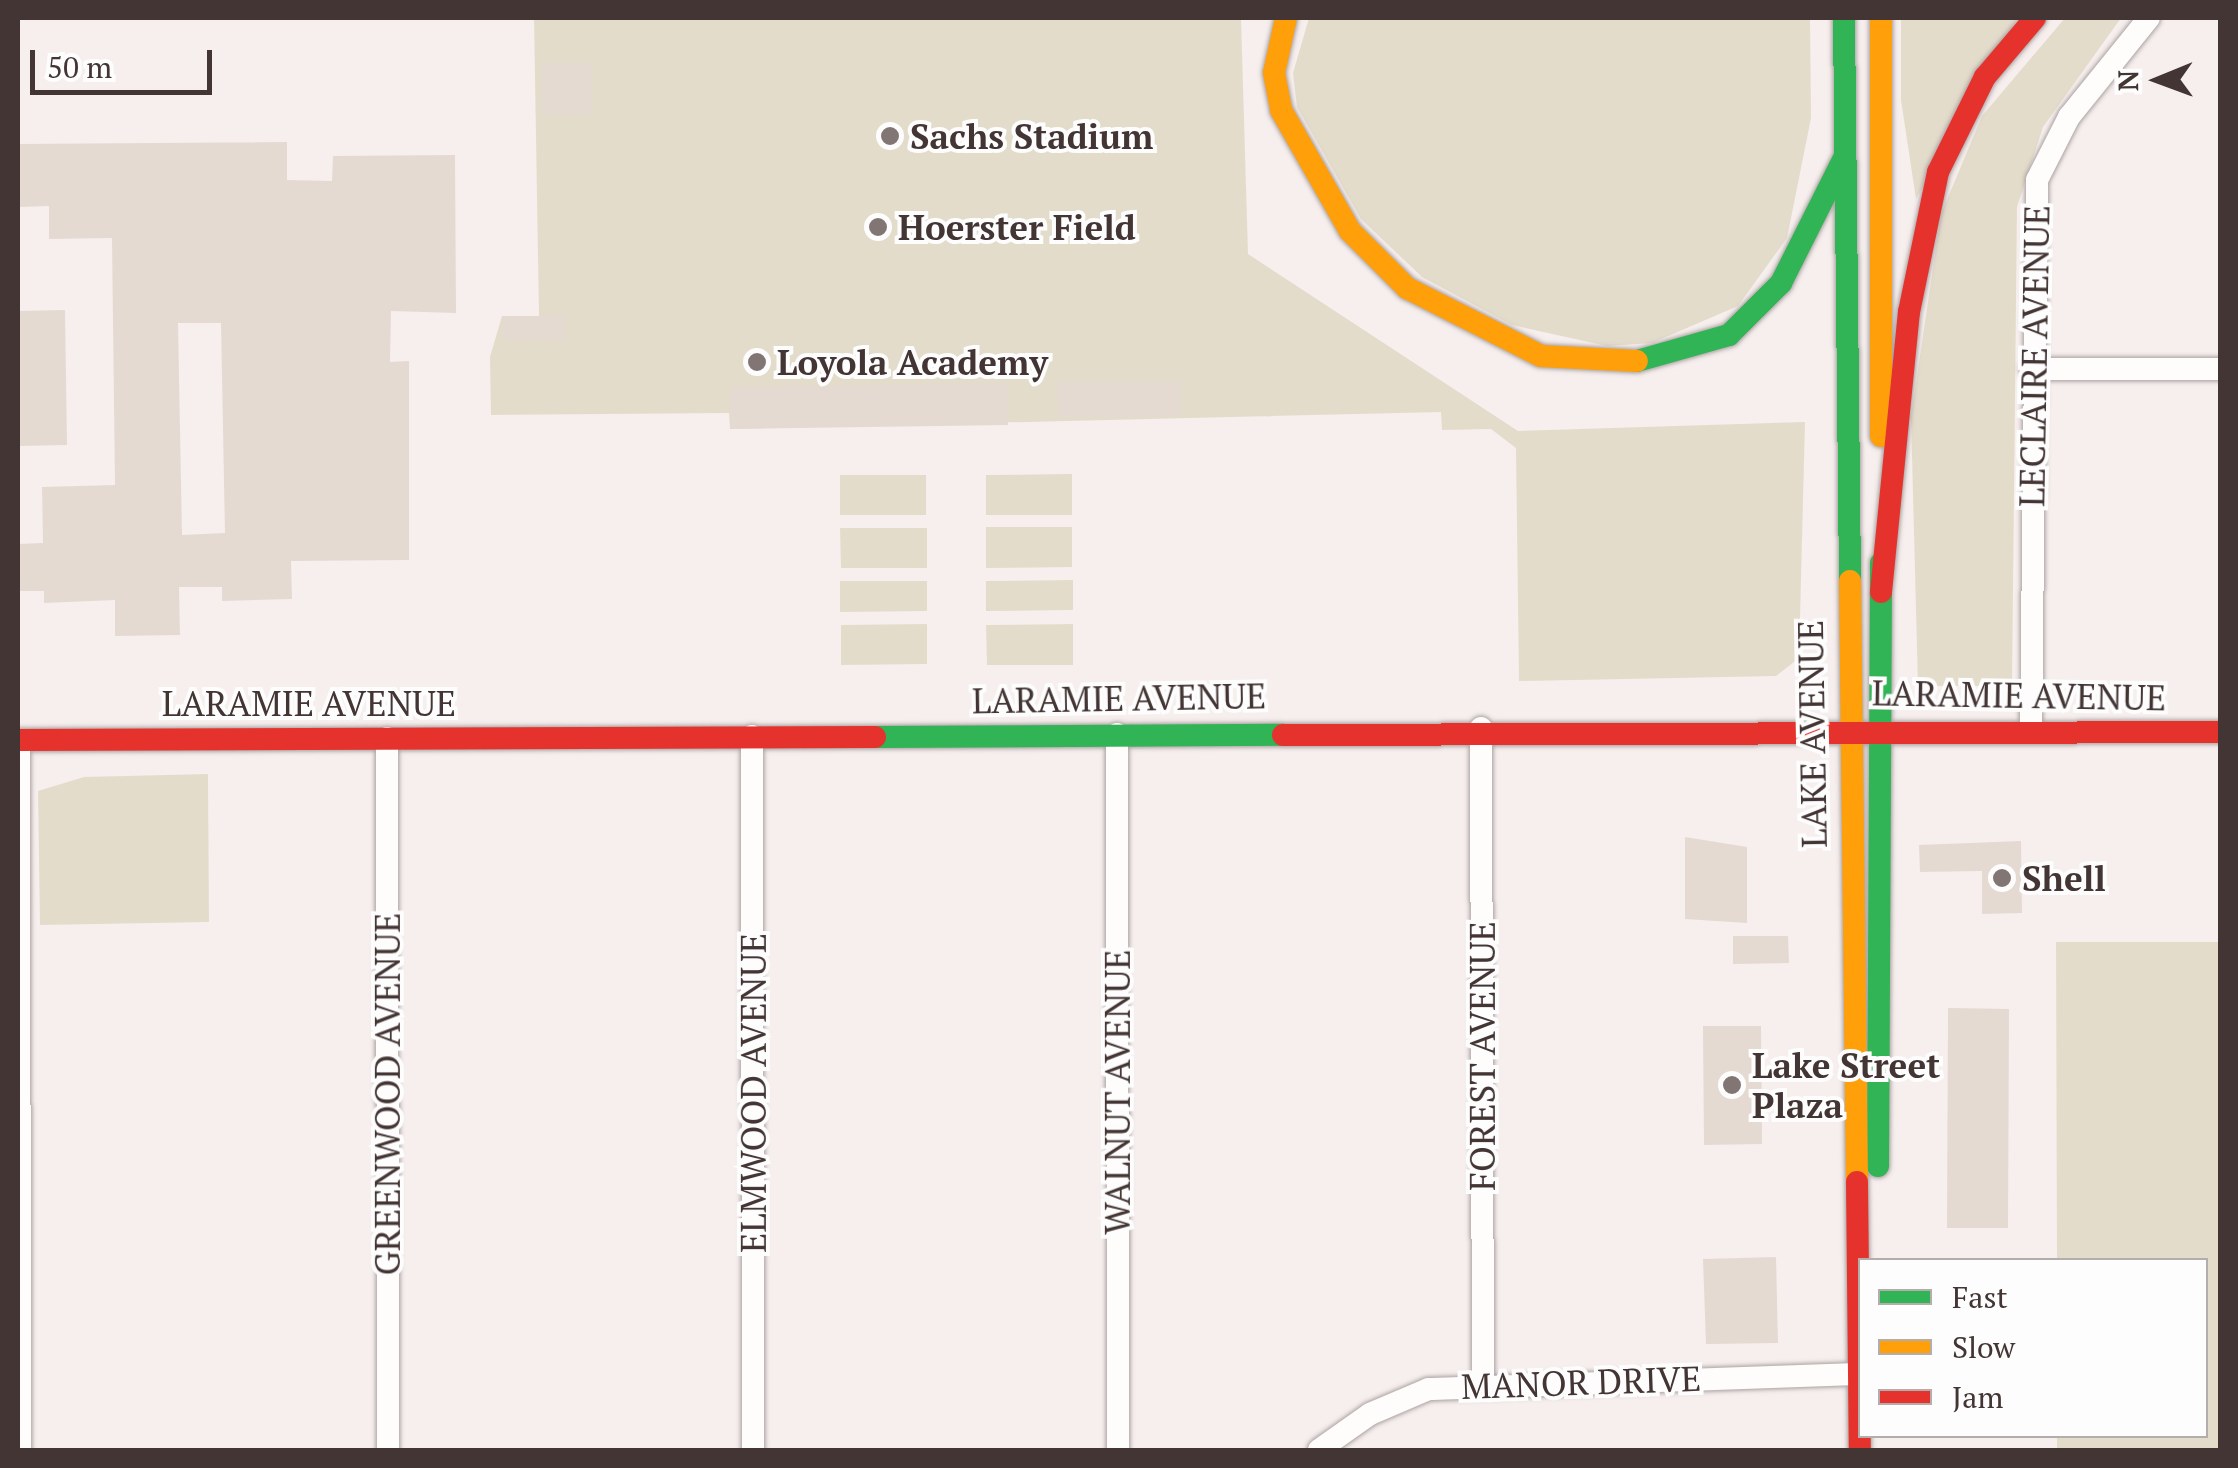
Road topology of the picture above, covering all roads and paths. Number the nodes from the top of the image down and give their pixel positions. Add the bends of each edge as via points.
1 (1286, 18) edge
2 (2036, 18) edge
3 (2149, 18) edge
4 (1881, 21) edge
5 (1844, 22) edge
6 (1844, 158) junction
7 (2031, 369) junction
8 (2220, 369) edge
9 (1881, 592) junction
10 (1481, 728) junction
11 (1880, 728) junction
12 (1846, 729) junction
13 (2031, 731) junction
14 (2220, 732) edge
15 (1117, 734) junction
16 (752, 736) junction
17 (387, 738) junction
18 (18, 740) edge
19 (1878, 1258) edge
20 (1858, 1282) edge
21 (1858, 1374) edge
22 (1482, 1383) junction
23 (20, 1450) edge
24 (388, 1450) edge
25 (752, 1450) edge
26 (1118, 1450) edge
27 (1318, 1450) edge

1 - 6 main road via 1274,73 1281,110 1350,231 1407,288 1540,356 1650,362 1729,335 1781,284
2 - 9 main road via 1985,77 1938,172 1909,312
3 - 7 street, LECLAIRE AVENUE via 2069,116 2038,180
4 - 9 main road, LAKE AVENUE
5 - 6 main road, LAKE AVENUE
6 - 12 main road, LAKE AVENUE
7 - 8 street
7 - 13 street, LECLAIRE AVENUE
9 - 11 main road, LAKE AVENUE
10 - 12 main road, LARAMIE AVENUE
10 - 15 main road, LARAMIE AVENUE
10 - 22 street, FOREST AVENUE
11 - 12 main road, LARAMIE AVENUE
11 - 13 main road, LARAMIE AVENUE
11 - 19 main road, LAKE AVENUE
12 - 20 main road, LAKE AVENUE
13 - 14 main road, LARAMIE AVENUE
15 - 16 main road, LARAMIE AVENUE
15 - 26 street, WALNUT AVENUE
16 - 17 main road, LARAMIE AVENUE
16 - 25 street, ELMWOOD AVENUE
17 - 18 main road, LARAMIE AVENUE
17 - 24 street, GREENWOOD AVENUE
18 - 23 street
21 - 22 street, MANOR DRIVE
22 - 27 street, MANOR DRIVE via 1399,1400

